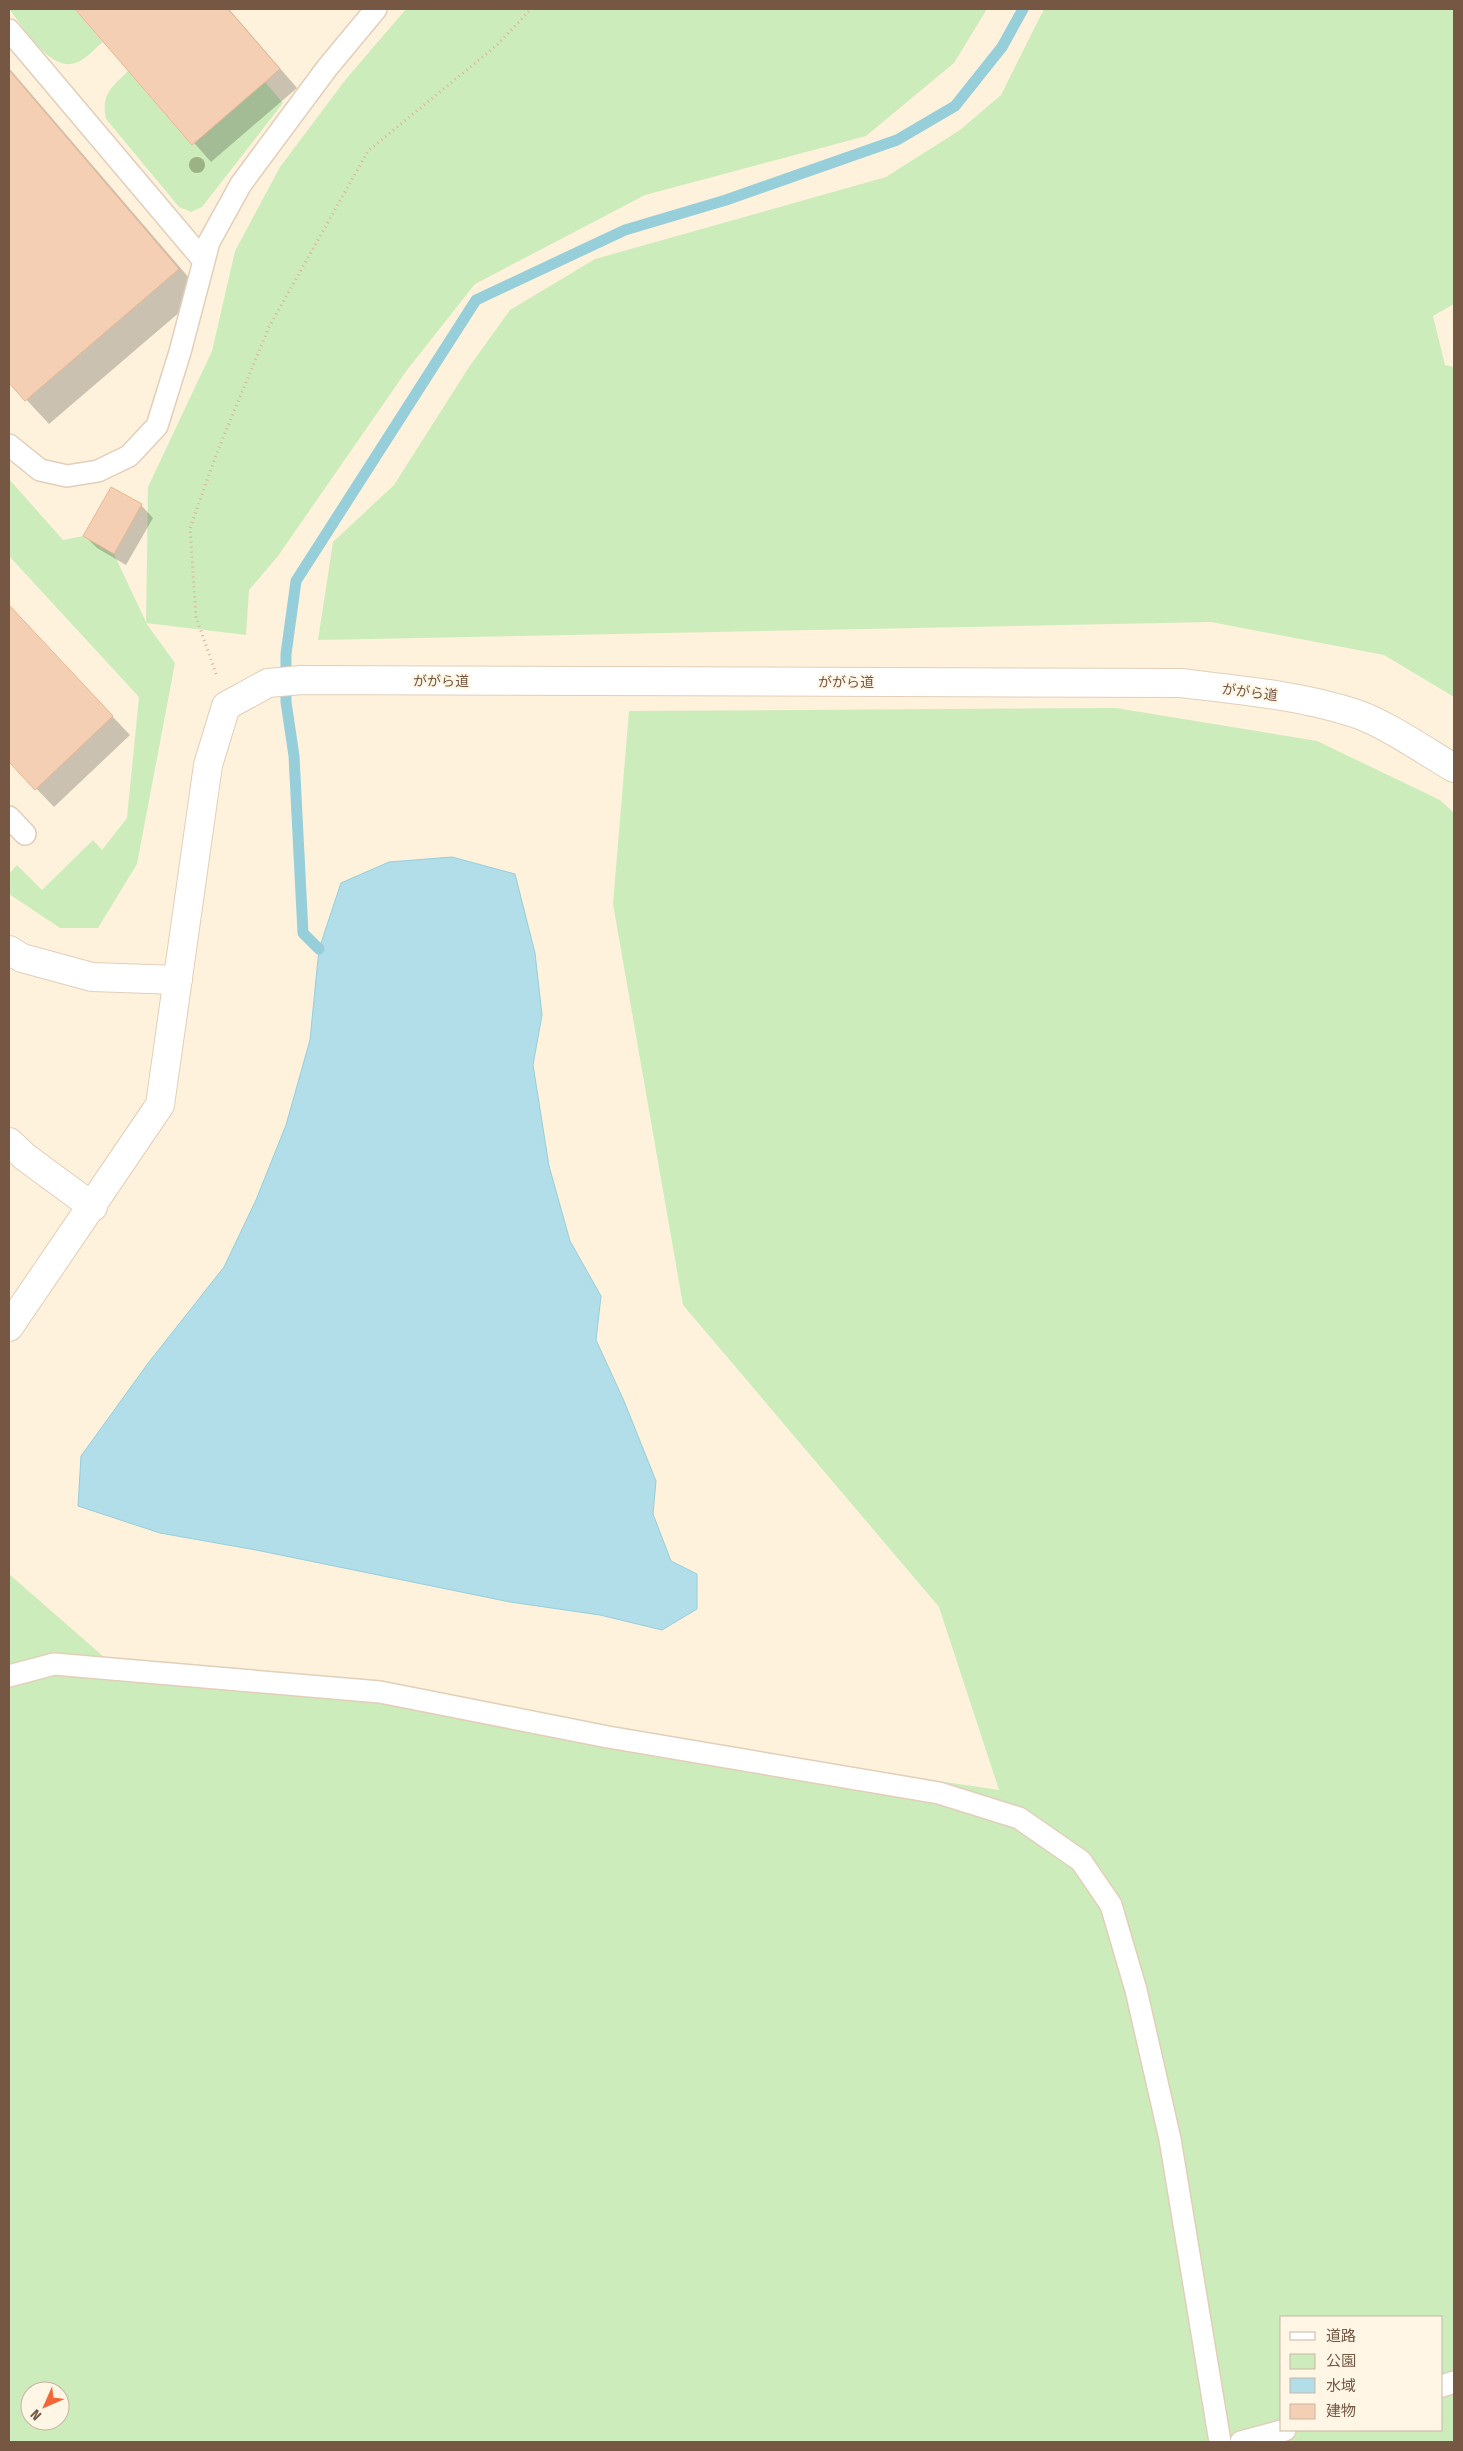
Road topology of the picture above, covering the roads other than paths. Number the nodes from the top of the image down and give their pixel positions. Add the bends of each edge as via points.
1 (376, 9) edge
2 (9, 30) edge
3 (204, 261) junction
4 (9, 446) edge
5 (1454, 768) edge
6 (9, 818) edge
7 (25, 834) dead end
8 (9, 950) edge
9 (178, 980) junction
10 (9, 1142) edge
11 (93, 1206) junction
12 (9, 1327) edge
13 (9, 1676) edge
14 (1282, 2431) edge
15 (1220, 2442) edge
16 (1241, 2442) edge

1 - 3 lane via 327,68 241,184 209,242
2 - 3 lane
3 - 4 lane via 157,426 129,456 98,471 67,476 40,470
5 - 9 street, ががら道 via 1355,714 1282,696 1181,683 302,680 268,683 226,706 208,764
6 - 7 lane
8 - 9 street via 22,958 92,977
9 - 11 street via 160,1105
10 - 11 street
11 - 12 street
13 - 15 lane via 54,1664 380,1692 608,1737 939,1793 1019,1818 1080,1861 1111,1905 1136,1990 1170,2139
14 - 16 lane

